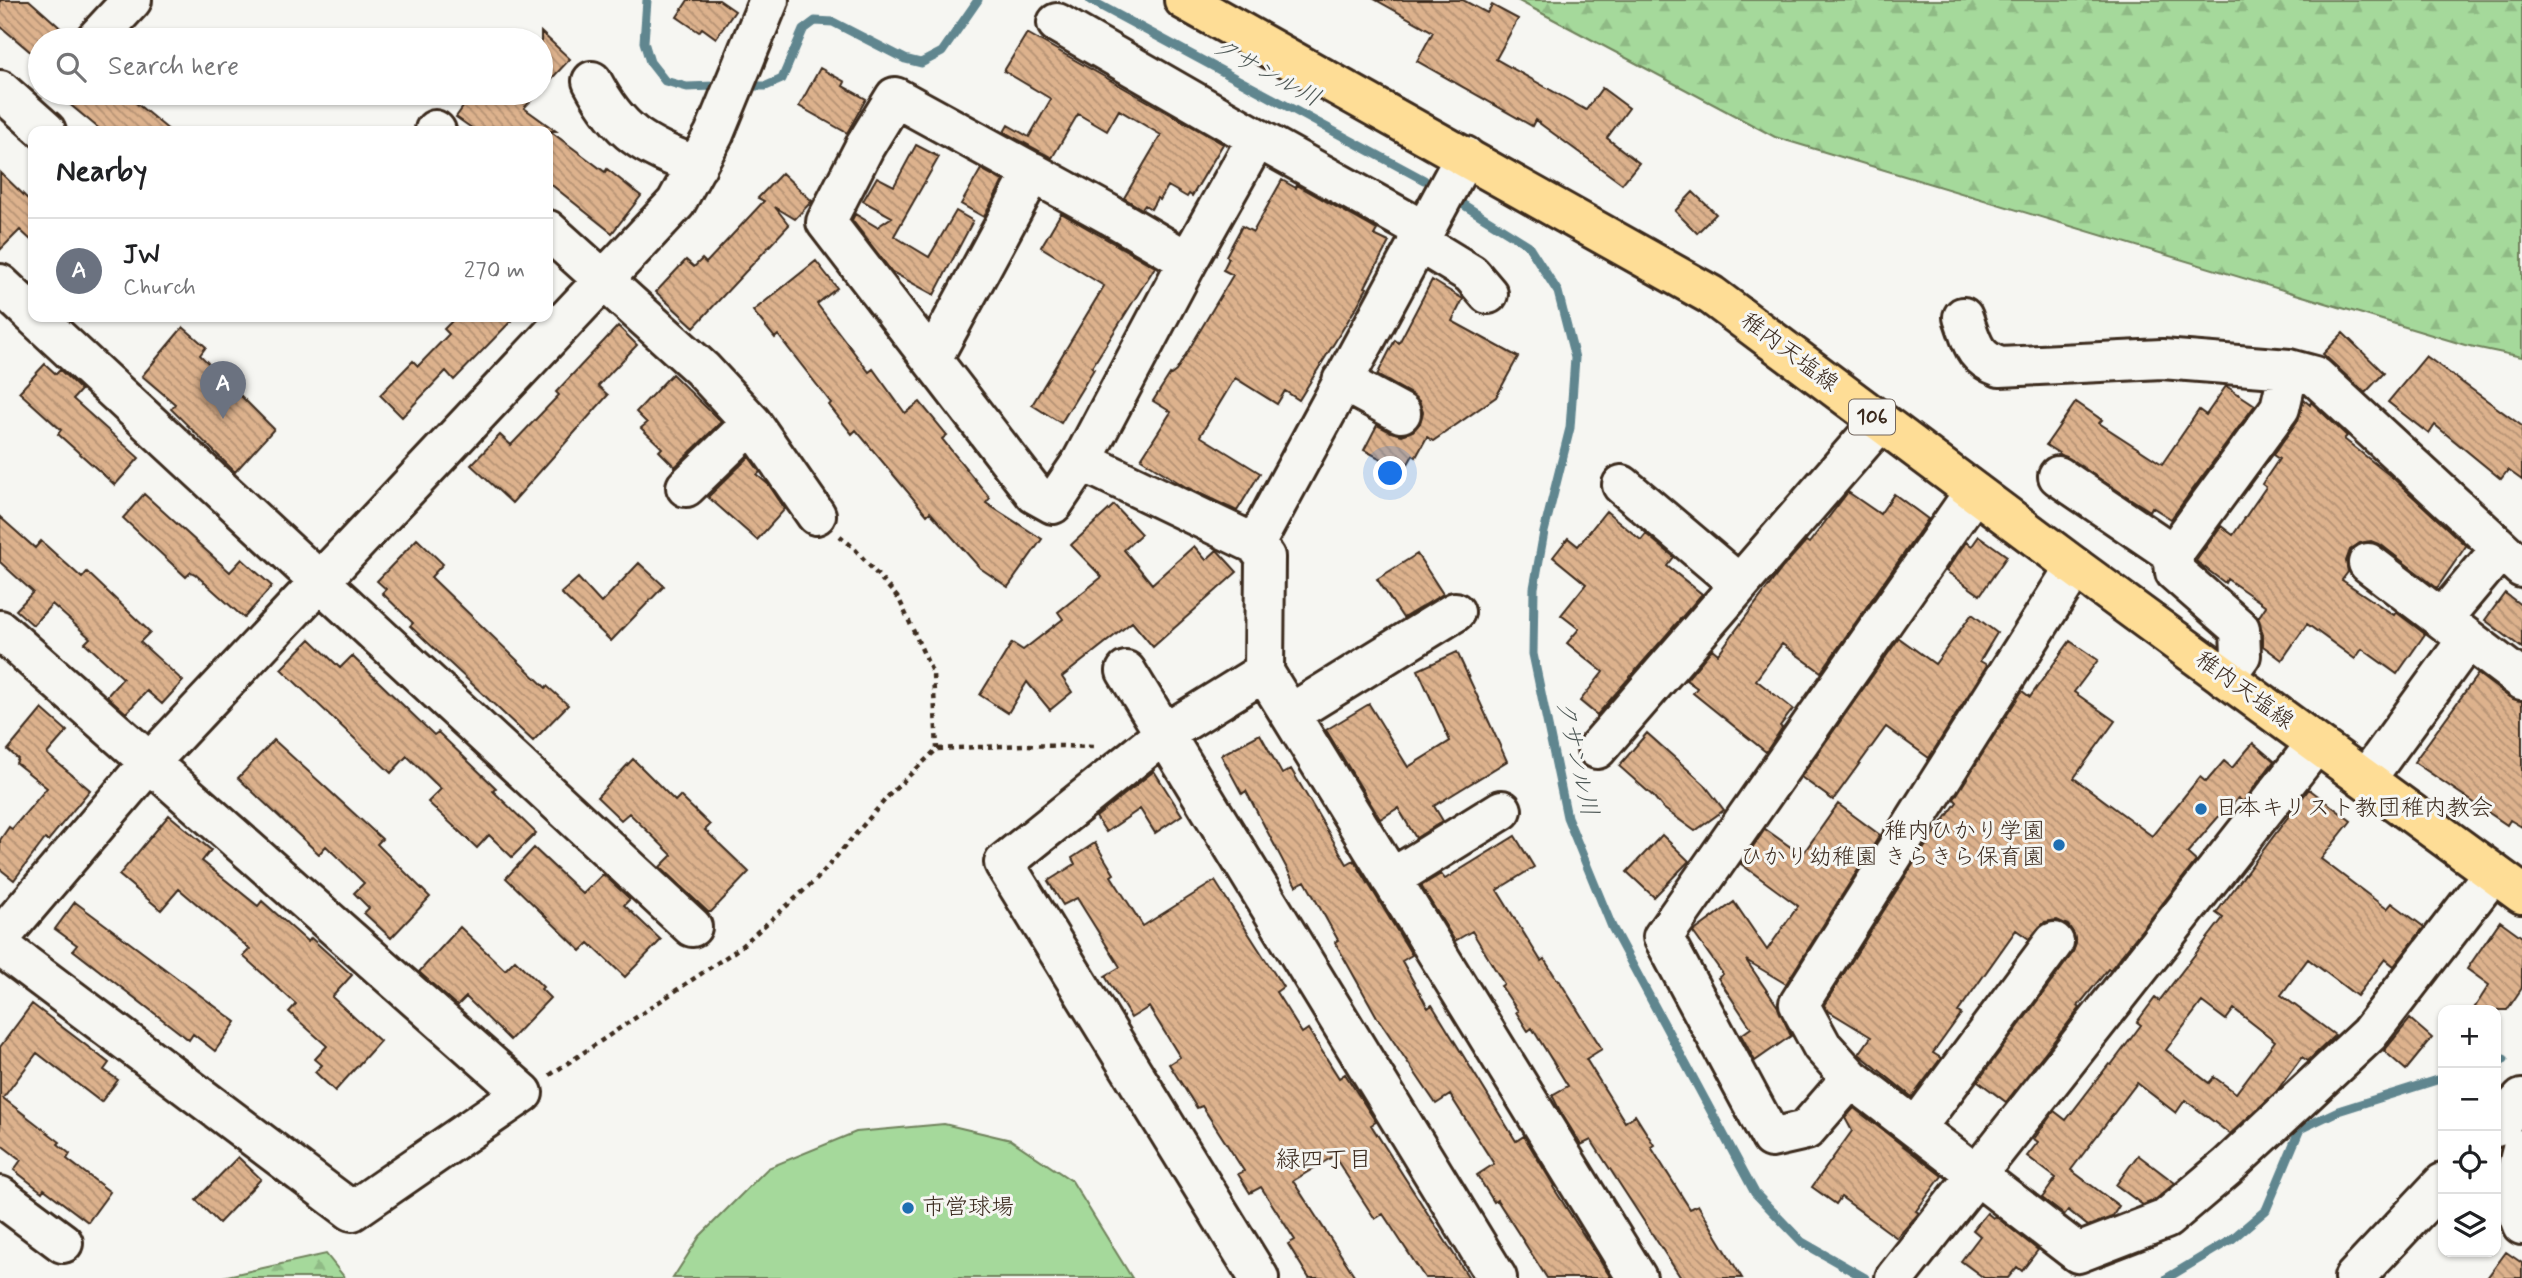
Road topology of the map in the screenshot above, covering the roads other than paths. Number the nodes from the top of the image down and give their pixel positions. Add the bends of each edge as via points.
1 (769, 0) edge
2 (1184, 0) edge
3 (122, 3) edge
4 (1057, 23) dead end
5 (104, 28) edge
6 (592, 81) dead end
7 (1257, 138) junction
8 (1465, 156) junction
9 (696, 166) junction
10 (1032, 172) junction
11 (553, 235) edge
12 (1420, 235) junction
13 (1188, 261) junction
14 (603, 280) junction
15 (0, 284) edge
16 (1488, 294) dead end
17 (28, 310) edge
18 (1963, 317) dead end
19 (40, 322) edge
20 (932, 359) junction
21 (2289, 369) junction
22 (1342, 381) junction
23 (1401, 414) dead end
24 (1880, 422) junction
25 (752, 423) junction
26 (1082, 461) junction
27 (2058, 476) dead end
28 (1622, 485) dead end
29 (687, 486) dead end
30 (1974, 492) junction
31 (816, 515) road end
32 (1255, 544) junction
33 (2173, 554) junction
34 (2511, 559) edge
35 (2368, 564) dead end
36 (2075, 567) junction
37 (321, 581) junction
38 (1739, 584) junction
39 (1455, 612) dead end
40 (2454, 629) junction
41 (0, 630) edge
42 (1126, 671) dead end
43 (1264, 672) junction
44 (2225, 677) junction
45 (2522, 680) edge
46 (1290, 714) junction
47 (1154, 741) junction
48 (2316, 744) junction
49 (1597, 749) dead end
50 (149, 763) junction
51 (2366, 779) junction
52 (1502, 810) dead end
53 (1391, 879) junction
54 (2507, 884) edge
55 (692, 928) dead end
56 (0, 938) edge
57 (2054, 942) dead end
58 (0, 946) edge
59 (1851, 1077) junction
60 (2522, 1099) edge
61 (2501, 1122) edge
62 (1916, 1128) junction
63 (2522, 1149) edge
64 (1976, 1174) junction
65 (2438, 1189) edge
66 (0, 1196) edge
67 (2522, 1225) edge
68 (63, 1243) dead end
69 (2370, 1273) edge
70 (1259, 1278) edge
71 (1497, 1278) edge
72 (1637, 1278) edge
73 (1895, 1278) edge

1 - 9 street via 714,134
2 - 8 main road, 稚内天塩線 / 106
3 - 5 street
4 - 7 street
6 - 9 street via 624,127 651,148
7 - 12 street
7 - 13 street
8 - 12 street
8 - 24 main road, 稚内天塩線 / 106 via 1712,295
9 - 14 street via 676,203
10 - 13 street
10 - 20 street
10 - 20 street via 895,97 865,146 826,222
11 - 14 street
12 - 16 street via 1471,274
12 - 22 street
13 - 26 street
14 - 25 street via 702,369
14 - 37 street
15 - 17 street
18 - 21 street via 1976,351 1986,362 2000,367 2162,359
19 - 37 street
20 - 26 street via 1035,494 1053,504
21 - 33 street via 2280,408
21 - 34 street via 2315,376
22 - 23 street
22 - 32 street
24 - 30 main road, 稚内天塩線 / 106
24 - 38 street
25 - 29 street
25 - 31 street
26 - 32 street
27 - 33 street
28 - 38 street
30 - 36 main road, 稚内天塩線 / 106
30 - 59 street via 1663,937 1771,1138 1806,1130
32 - 43 street via 1265,557
33 - 44 street via 2175,572 2240,629 2241,655
34 - 40 street
35 - 40 street
36 - 44 main road, 稚内天塩線 / 106
36 - 59 street via 1799,1004 1822,1046
37 - 50 street
37 - 55 street
38 - 49 street
39 - 46 street
40 - 45 street
40 - 51 street
41 - 50 street
42 - 47 street
43 - 46 street
43 - 47 street
44 - 48 main road, 稚内天塩線 / 106
46 - 53 street
47 - 70 street via 1004,863
47 - 71 street
48 - 51 main road, 稚内天塩線 / 106
48 - 64 street
50 - 56 street
50 - 58 street via 523,1093 352,1211
51 - 54 main road, 稚内天塩線 / 106
52 - 53 street
53 - 72 street
54 - 64 street via 2369,1034 2165,1219 2078,1253
57 - 62 street
59 - 62 street
60 - 61 street
62 - 64 street
63 - 67 street via 2513,1188
64 - 73 street
65 - 69 street
66 - 68 street

